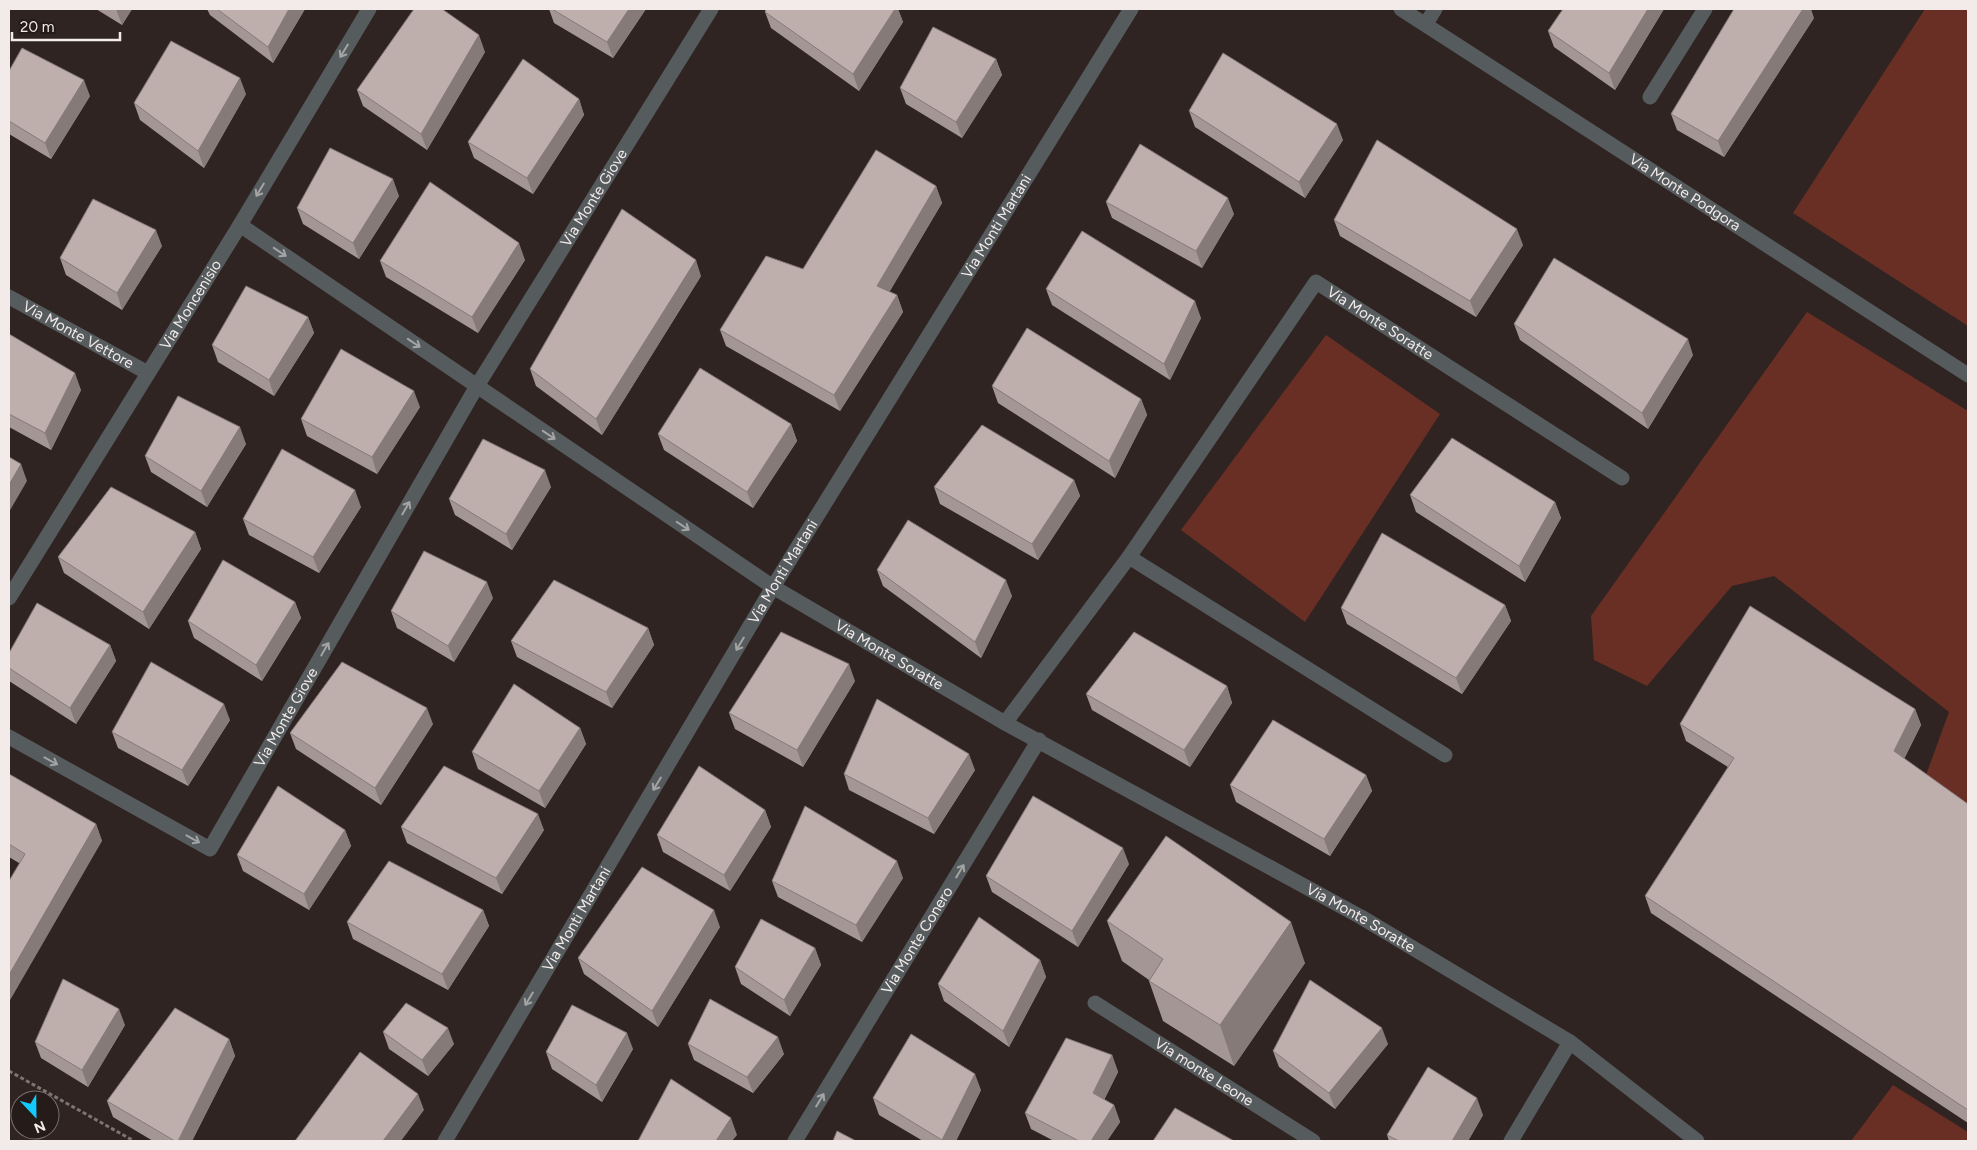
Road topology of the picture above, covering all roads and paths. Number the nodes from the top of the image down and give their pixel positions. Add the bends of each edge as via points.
1 (369, 9) edge
2 (711, 9) edge
3 (1131, 9) edge
4 (1401, 9) edge
5 (1435, 9) edge
6 (1705, 9) edge
7 (1426, 24) junction
8 (1650, 97) dead end
9 (240, 225) junction
10 (9, 297) edge
11 (148, 373) junction
12 (1968, 375) edge
13 (477, 386) junction
14 (1622, 478) dead end
15 (1129, 557) junction
16 (773, 588) junction
17 (9, 598) edge
18 (1005, 722) junction
19 (9, 737) edge
20 (1039, 740) junction
21 (1445, 755) dead end
22 (1094, 1003) dead end
23 (1570, 1042) junction
24 (9, 1071) edge
25 (134, 1141) edge
26 (445, 1141) edge
27 (795, 1141) edge
28 (1313, 1141) edge
29 (1511, 1141) edge
30 (1697, 1141) edge

1 -> 9 street, Via Moncenisio
2 - 13 street, Via Monte Giove
3 - 16 street, Via Monti Martani
4 - 7 street, Via Monte Podgora
5 - 7 street
6 - 8 street
7 - 12 street, Via Monte Podgora
9 - 11 street, Via Moncenisio
9 -> 13 street
10 - 11 street, Via Monte Vettore
11 - 17 street, Via Moncenisio
13 -> 16 street
19 -> 13 street, Via Monte Giove via 210,849
14 - 15 street, Via Monte Soratte via 1316,282
15 - 18 street, Via Monte Soratte
15 - 21 street
16 - 18 street, Via Monte Soratte
16 -> 26 street, Via Monti Martani
18 - 20 street, Via Monte Soratte
20 - 23 street, Via Monte Soratte via 1362,917
27 -> 20 street, Via Monte Conero
22 - 28 street, Via monte Leone
23 - 29 street
23 - 30 street, Via Monte Soratte
24 - 25 path

